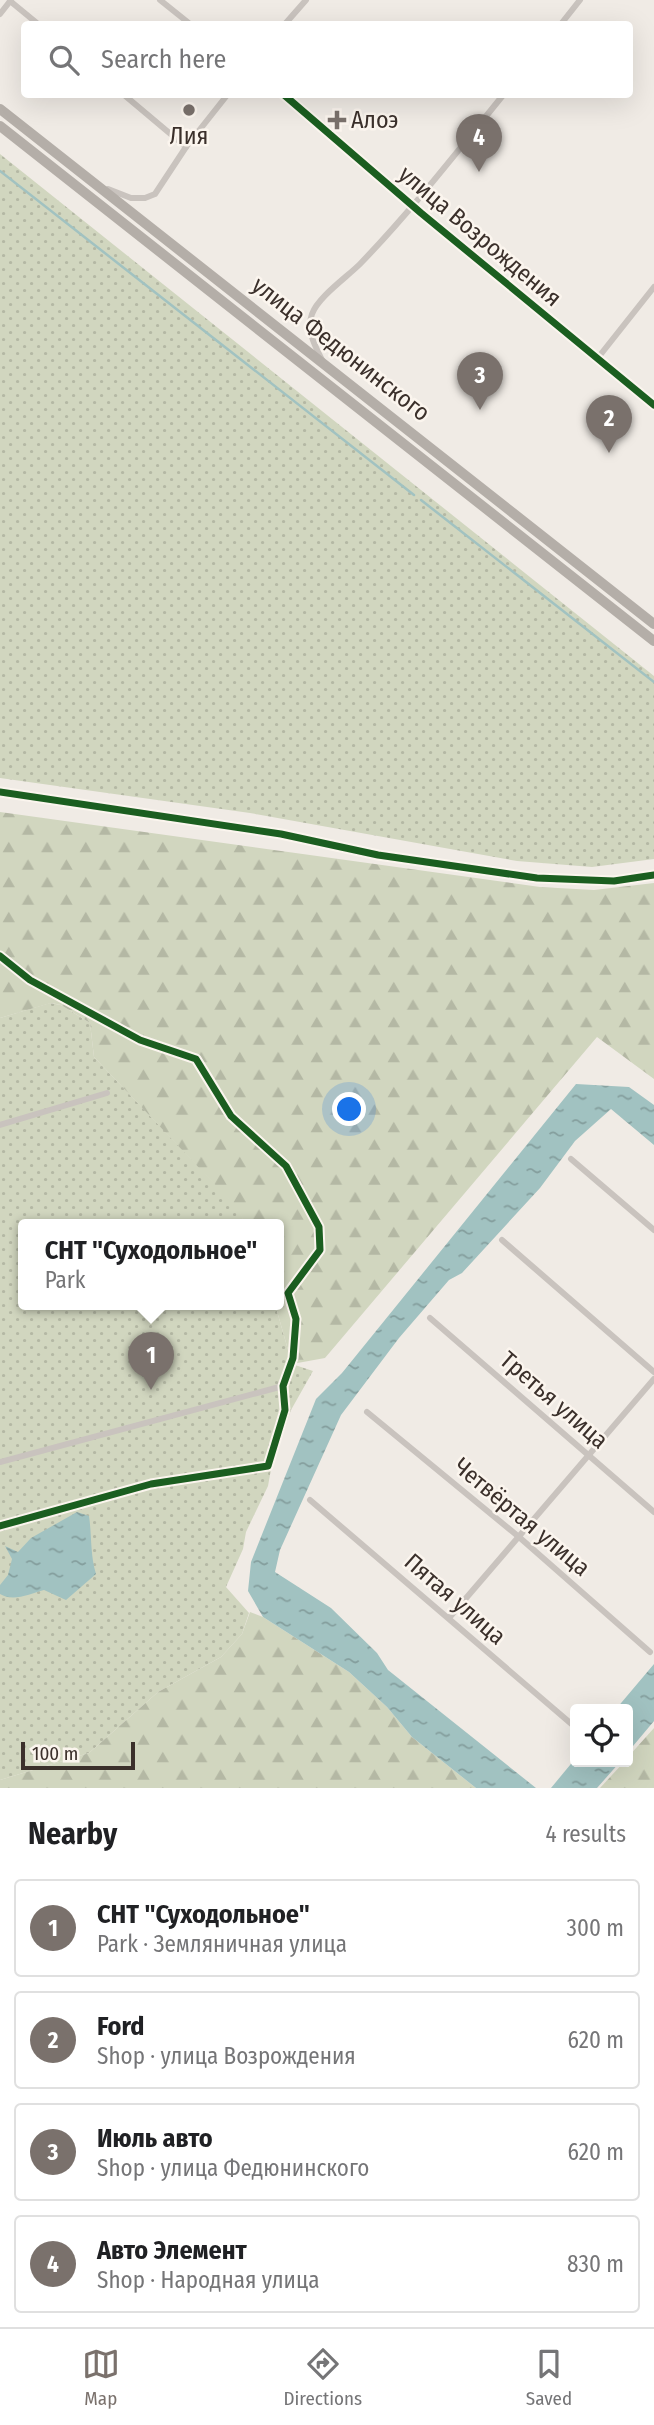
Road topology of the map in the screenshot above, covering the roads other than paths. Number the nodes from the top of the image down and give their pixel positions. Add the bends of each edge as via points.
1 (160, 0) edge
2 (306, 0) edge
3 (580, 0) edge
4 (11, 1) edge
5 (0, 14) edge
6 (34, 21) edge
7 (186, 21) edge
8 (288, 21) edge
9 (563, 21) edge
10 (128, 98) edge
11 (225, 98) edge
12 (289, 98) edge
13 (501, 98) edge
14 (0, 108) edge
15 (0, 126) edge
16 (186, 147) junction
17 (94, 182) junction
18 (414, 205) junction
19 (654, 287) edge
20 (597, 359) junction
21 (323, 361) junction
22 (654, 405) edge
23 (654, 624) edge
24 (654, 641) edge
25 (0, 792) edge
26 (654, 874) edge
27 (0, 956) edge
28 (107, 1093) dead end
29 (0, 1125) edge
30 (571, 1159) dead end
31 (654, 1230) edge
32 (502, 1240) dead end
33 (430, 1318) dead end
34 (654, 1372) edge
35 (654, 1379) edge
36 (283, 1386) junction
37 (367, 1412) dead end
38 (588, 1455) junction
39 (0, 1462) edge
40 (310, 1500) dead end
41 (654, 1512) edge
42 (0, 1526) edge
43 (519, 1537) junction
44 (449, 1618) junction
45 (650, 1652) dead end
46 (570, 1723) edge

1 - 7 street
2 - 8 street
3 - 9 street
4 - 5 street
4 - 6 street
10 - 16 street
11 - 16 street
12 - 18 street, улица Возрождения
13 - 18 street
14 - 17 highway, улица Федюнинского
15 - 24 highway, улица Федюнинского
16 - 17 street via 155,194 145,198 131,198
17 - 21 highway, улица Федюнинского
18 - 20 street, улица Возрождения
18 - 21 street via 312,313 312,338
19 - 20 street
20 - 22 street, улица Возрождения
21 - 23 highway, улица Федюнинского
25 - 26 street via 537,878 614,881
27 - 36 street via 30,980 139,1040 196,1059 231,1116 286,1166 319,1227 320,1250 288,1293 296,1319 293,1358
28 - 29 street
30 - 31 street
32 - 34 street
33 - 38 street, Третья улица
35 - 38 street
36 - 39 street
36 - 42 street via 285,1410 268,1466 151,1484
37 - 43 street, Четвёртая улица
38 - 41 street, Третья улица
38 - 43 street
40 - 44 street, Пятая улица
43 - 44 street
43 - 45 street, Четвёртая улица
44 - 46 street, Пятая улица

